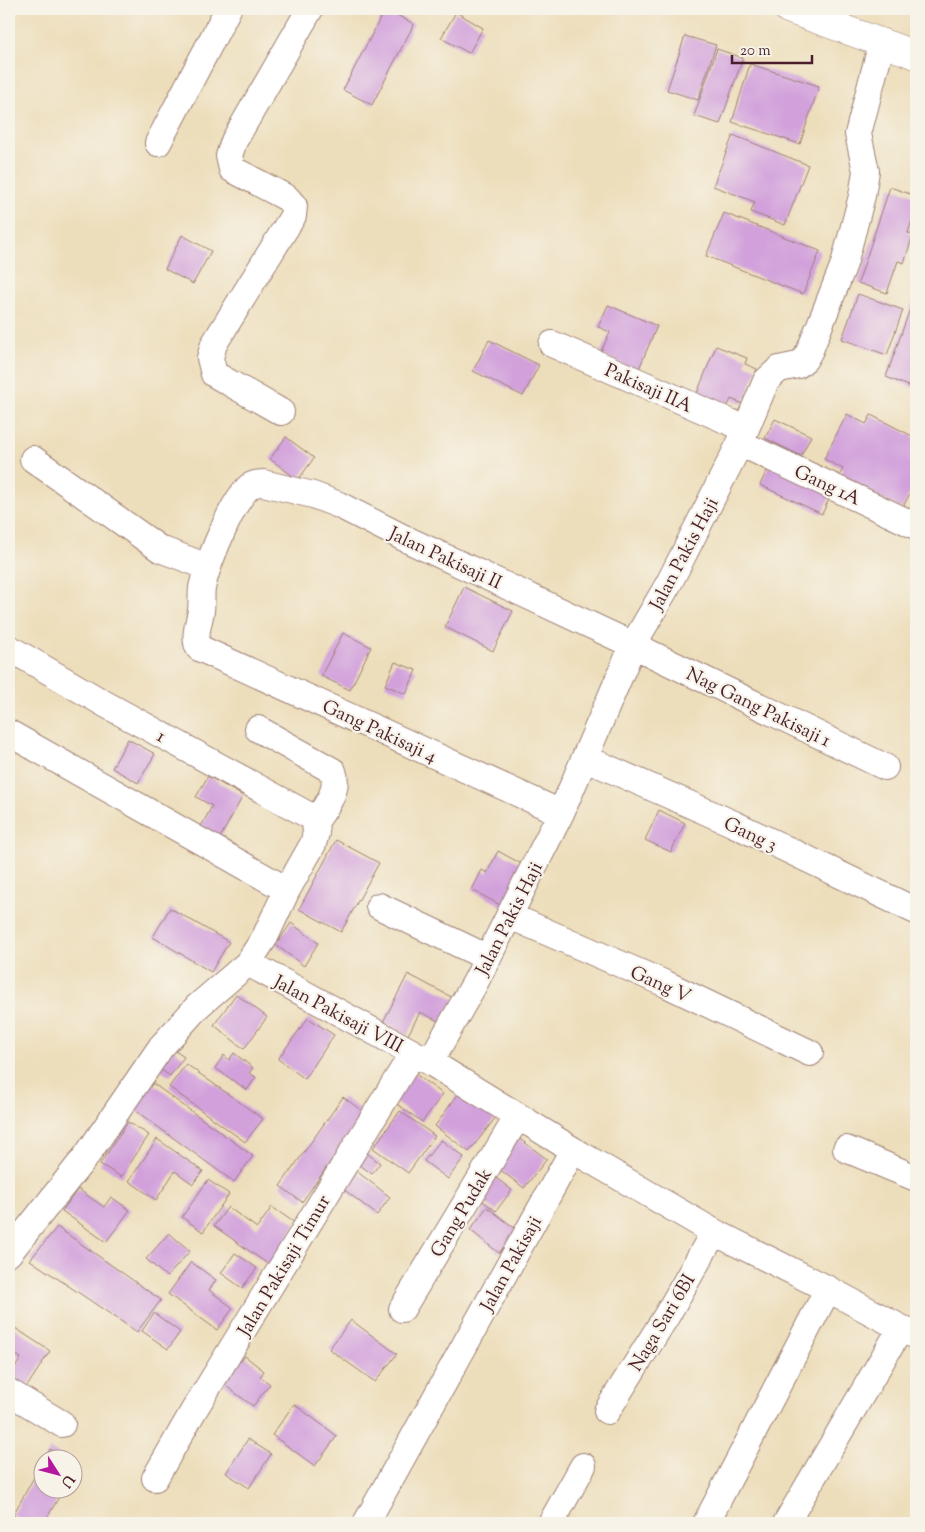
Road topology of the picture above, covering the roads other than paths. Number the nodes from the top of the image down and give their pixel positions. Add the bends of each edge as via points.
1 (228, 9) edge
2 (310, 9) edge
3 (788, 9) edge
4 (882, 42) junction
5 (916, 55) edge
6 (158, 143) dead end
7 (552, 344) dead end
8 (281, 412) dead end
9 (743, 436) junction
10 (33, 459) dead end
11 (916, 526) edge
12 (208, 567) junction
13 (633, 645) junction
14 (9, 648) edge
15 (258, 729) dead end
16 (9, 733) edge
17 (585, 758) junction
18 (885, 767) dead end
19 (560, 814) junction
20 (315, 822) junction
21 (287, 890) junction
22 (379, 906) dead end
23 (916, 911) edge
24 (510, 916) junction
25 (488, 958) junction
26 (248, 963) junction
27 (810, 1053) dead end
28 (422, 1057) junction
29 (518, 1116) junction
30 (846, 1149) dead end
31 (573, 1150) junction
32 (916, 1178) edge
33 (714, 1232) junction
34 (9, 1254) edge
35 (828, 1290) junction
36 (402, 1309) dead end
37 (908, 1332) edge
38 (9, 1392) edge
39 (608, 1411) dead end
40 (62, 1424) dead end
41 (582, 1466) dead end
42 (154, 1478) dead end
43 (366, 1523) edge
44 (552, 1523) edge
45 (706, 1523) edge
46 (786, 1523) edge

1 - 6 street
2 - 8 street via 234,141 229,156 232,169 288,198 294,206 293,216 214,344 210,358 214,374
3 - 4 main road
4 - 5 main road
4 - 9 street, Jalan Pakis Haji via 858,134 866,172 844,264 805,359 798,365 779,369 766,381
7 - 9 street, Pakisaji IIA
9 - 11 street, Gang 1A
9 - 13 street, Jalan Pakis Haji via 669,583
10 - 12 street via 160,549
12 - 13 street, Jalan Pakisaji II via 235,504 249,487 263,483 339,505
12 - 19 street, Gang Pakisaji 4 via 196,640 199,648
13 - 17 street, Jalan Pakis Haji
13 - 18 street, Nag Gang Pakisaji 1
14 - 20 street, 1 via 310,816
15 - 20 street via 333,772 336,780 330,800
16 - 21 street
17 - 19 street, Jalan Pakis Haji
17 - 23 street, Gang 3 via 734,824
19 - 24 street, Jalan Pakis Haji
20 - 21 street via 313,844
21 - 26 street via 266,937
22 - 25 street
24 - 25 street, Jalan Pakis Haji
24 - 27 street, Gang V via 666,984
25 - 28 street, Jalan Pakis Haji
26 - 28 street, Jalan Pakisaji VIII
26 - 34 street via 198,1006 160,1047 87,1156
28 - 29 street
28 - 42 street, Jalan Pakisaji Timur via 194,1410
29 - 31 street
29 - 36 street, Gang Pudak
30 - 32 street
31 - 33 street
31 - 43 street, Jalan Pakisaji
33 - 35 street
33 - 39 street, Naga Sari 6BI
35 - 37 street
35 - 45 street
37 - 46 street
38 - 40 street
41 - 44 street

